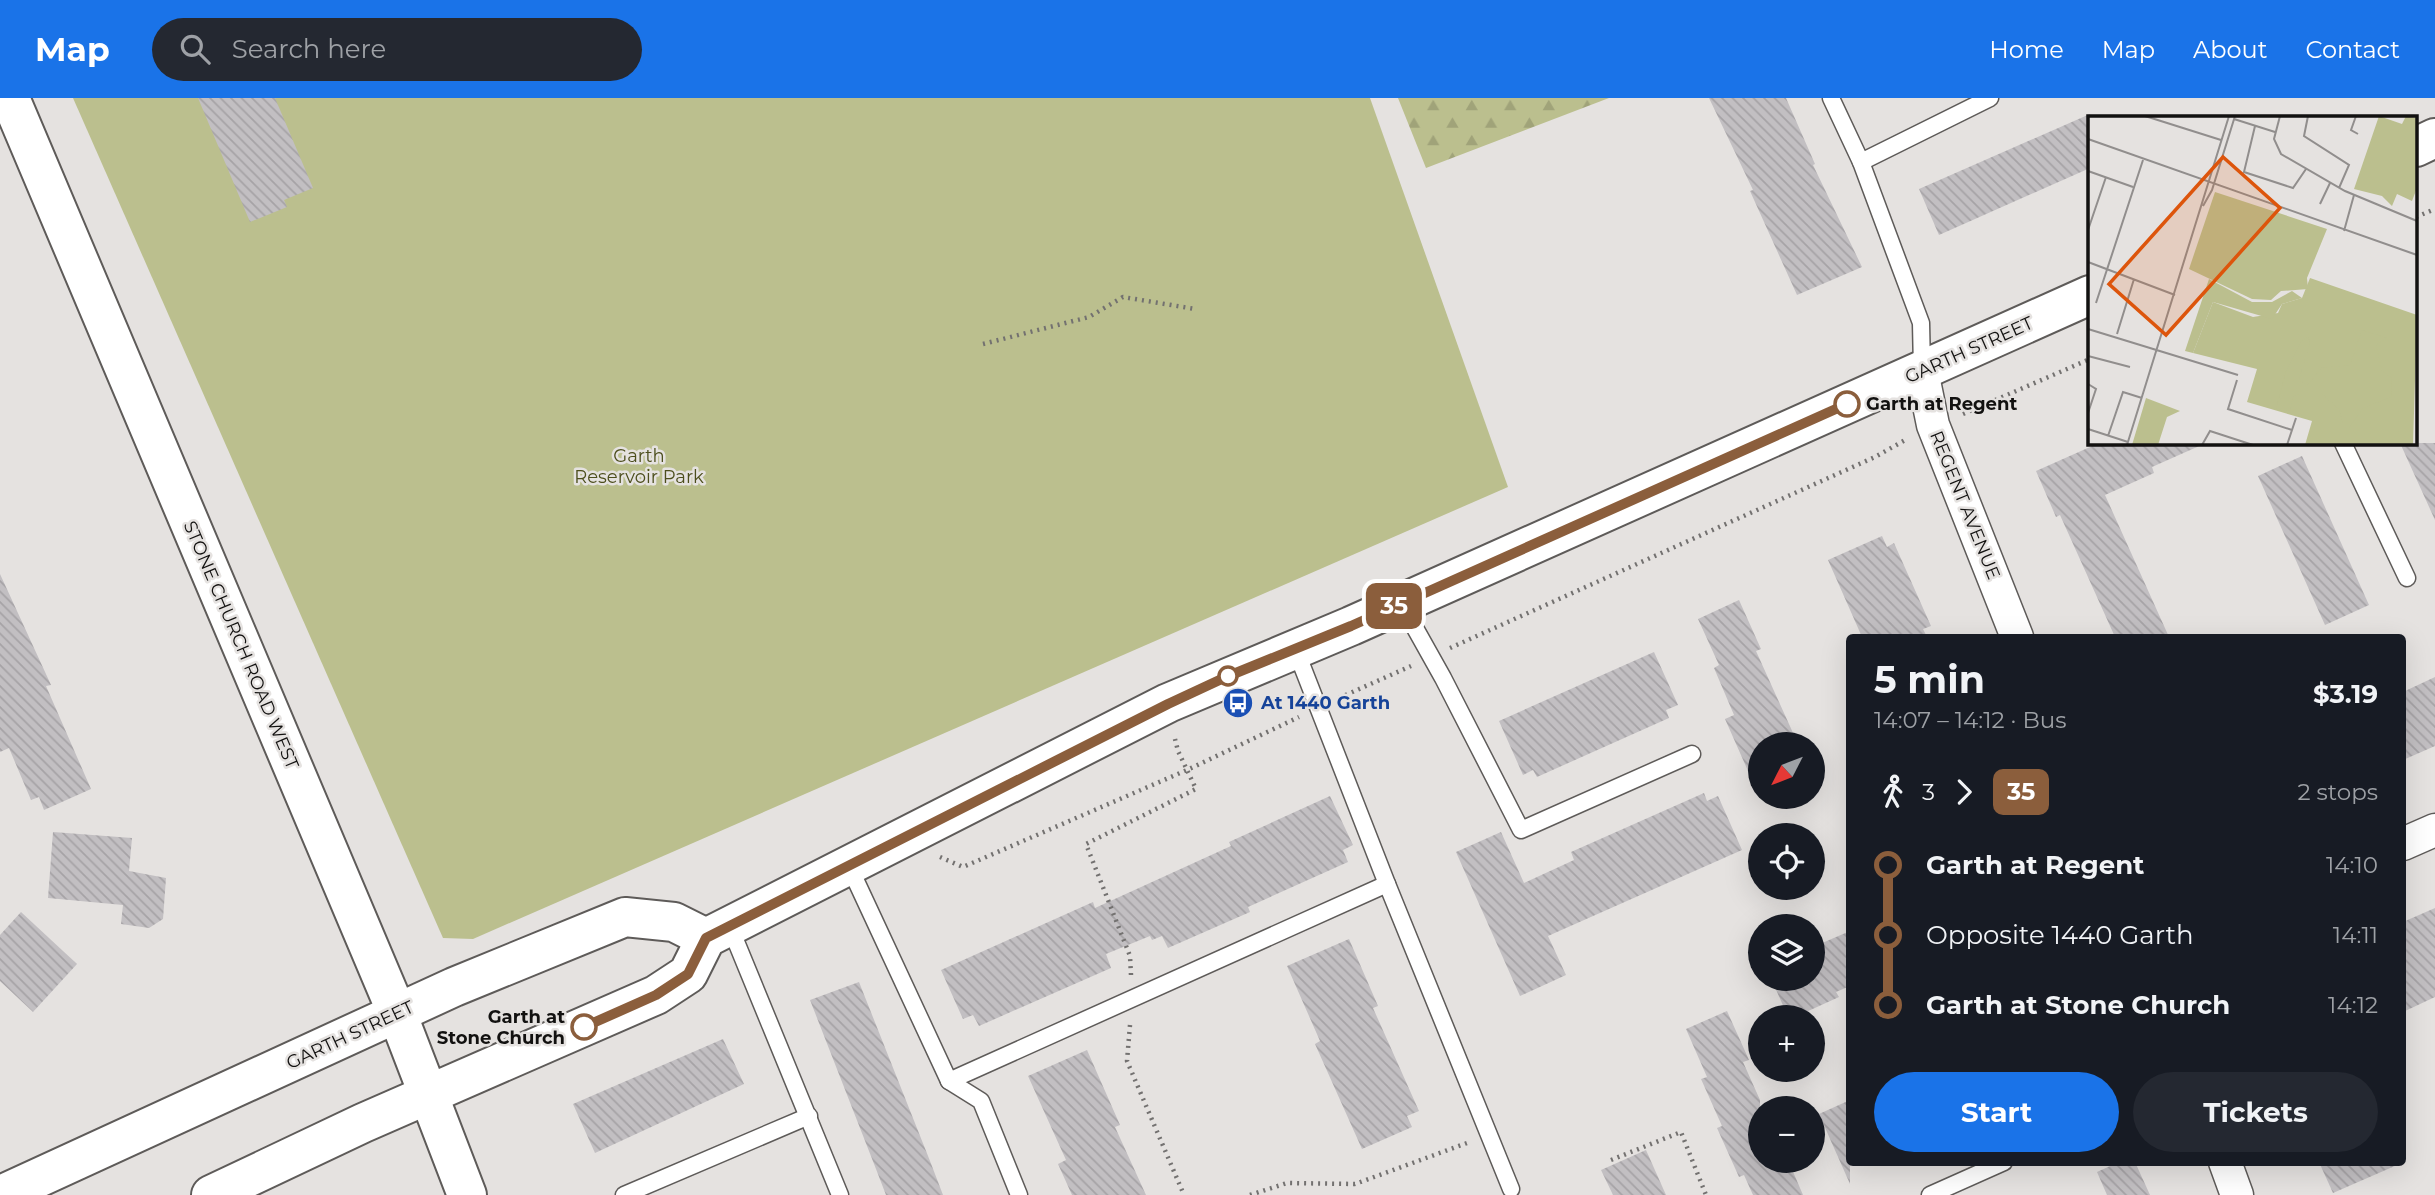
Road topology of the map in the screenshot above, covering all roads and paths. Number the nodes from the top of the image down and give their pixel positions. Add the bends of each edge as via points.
1 (10, 98) edge
2 (1831, 98) edge
3 (1990, 98) edge
4 (2435, 138) edge
5 (2418, 145) edge
6 (1861, 162) junction
7 (2435, 209) edge
8 (2418, 216) edge
9 (2088, 296) edge
10 (1195, 309) dead end
11 (983, 344) dead end
12 (2088, 360) edge
13 (1923, 371) junction
14 (1933, 425) junction
15 (2343, 444) edge
16 (2407, 578) dead end
17 (1401, 603) junction
18 (2016, 634) edge
19 (1295, 648) junction
20 (1431, 657) junction
21 (1168, 704) junction
22 (1317, 708) junction
23 (1692, 754) dead end
24 (1187, 770) junction
25 (2435, 830) edge
26 (901, 841) junction
27 (2406, 843) edge
28 (849, 866) junction
29 (1387, 884) junction
30 (718, 932) junction
31 (1133, 998) junction
32 (397, 1013) junction
33 (949, 1081) junction
34 (428, 1095) junction
35 (176, 1115) junction
36 (809, 1116) junction
37 (1489, 1135) junction
38 (1611, 1160) dead end
39 (1995, 1166) edge
40 (2226, 1166) edge
41 (1511, 1189) dead end
42 (1, 1195) edge
43 (51, 1195) edge
44 (211, 1195) edge
45 (467, 1195) edge
46 (624, 1195) edge
47 (840, 1195) edge
48 (1019, 1195) edge
49 (1184, 1195) edge
50 (1250, 1195) edge
51 (1706, 1195) edge
52 (1930, 1195) edge
53 (2237, 1195) edge

1 - 32 main road, STONE CHURCH ROAD WEST
2 - 6 lane
3 - 6 lane
4 - 5 main road
6 - 13 lane via 1921,323
7 - 8 path
9 - 13 main road, GARTH STREET
10 - 11 path via 1123,298 1089,317
12 - 14 path
13 - 14 street, REGENT AVENUE
13 - 17 main road, GARTH STREET
14 - 18 street, REGENT AVENUE
14 - 20 path via 1875,457
15 - 16 lane
17 - 19 main road, GARTH STREET
17 - 20 lane
19 - 21 main road, GARTH STREET
19 - 22 lane
20 - 22 path
20 - 23 lane via 1521,830
21 - 24 path
21 - 26 main road, GARTH STREET
22 - 24 path
22 - 29 lane
24 - 26 path via 963,867
24 - 31 path via 1196,789 1086,844 1130,956
25 - 27 street
26 - 28 main road, GARTH STREET
28 - 30 main road, GARTH STREET
28 - 33 lane
29 - 31 lane
29 - 37 lane
30 - 32 main road, GARTH STREET via 625,917
30 - 34 main road via 688,974 656,995
30 - 36 lane
31 - 33 lane
31 - 49 path via 1127,1061
32 - 34 main road, STONE CHURCH ROAD WEST
32 - 35 main road, GARTH STREET
33 - 48 lane via 981,1101
34 - 44 main road
34 - 45 main road, STONE CHURCH ROAD WEST
35 - 42 main road, GARTH STREET
35 - 43 main road
36 - 46 lane
36 - 47 lane
37 - 41 lane
37 - 50 path via 1355,1184 1287,1183
38 - 51 path via 1681,1132
39 - 52 lane
40 - 53 street

